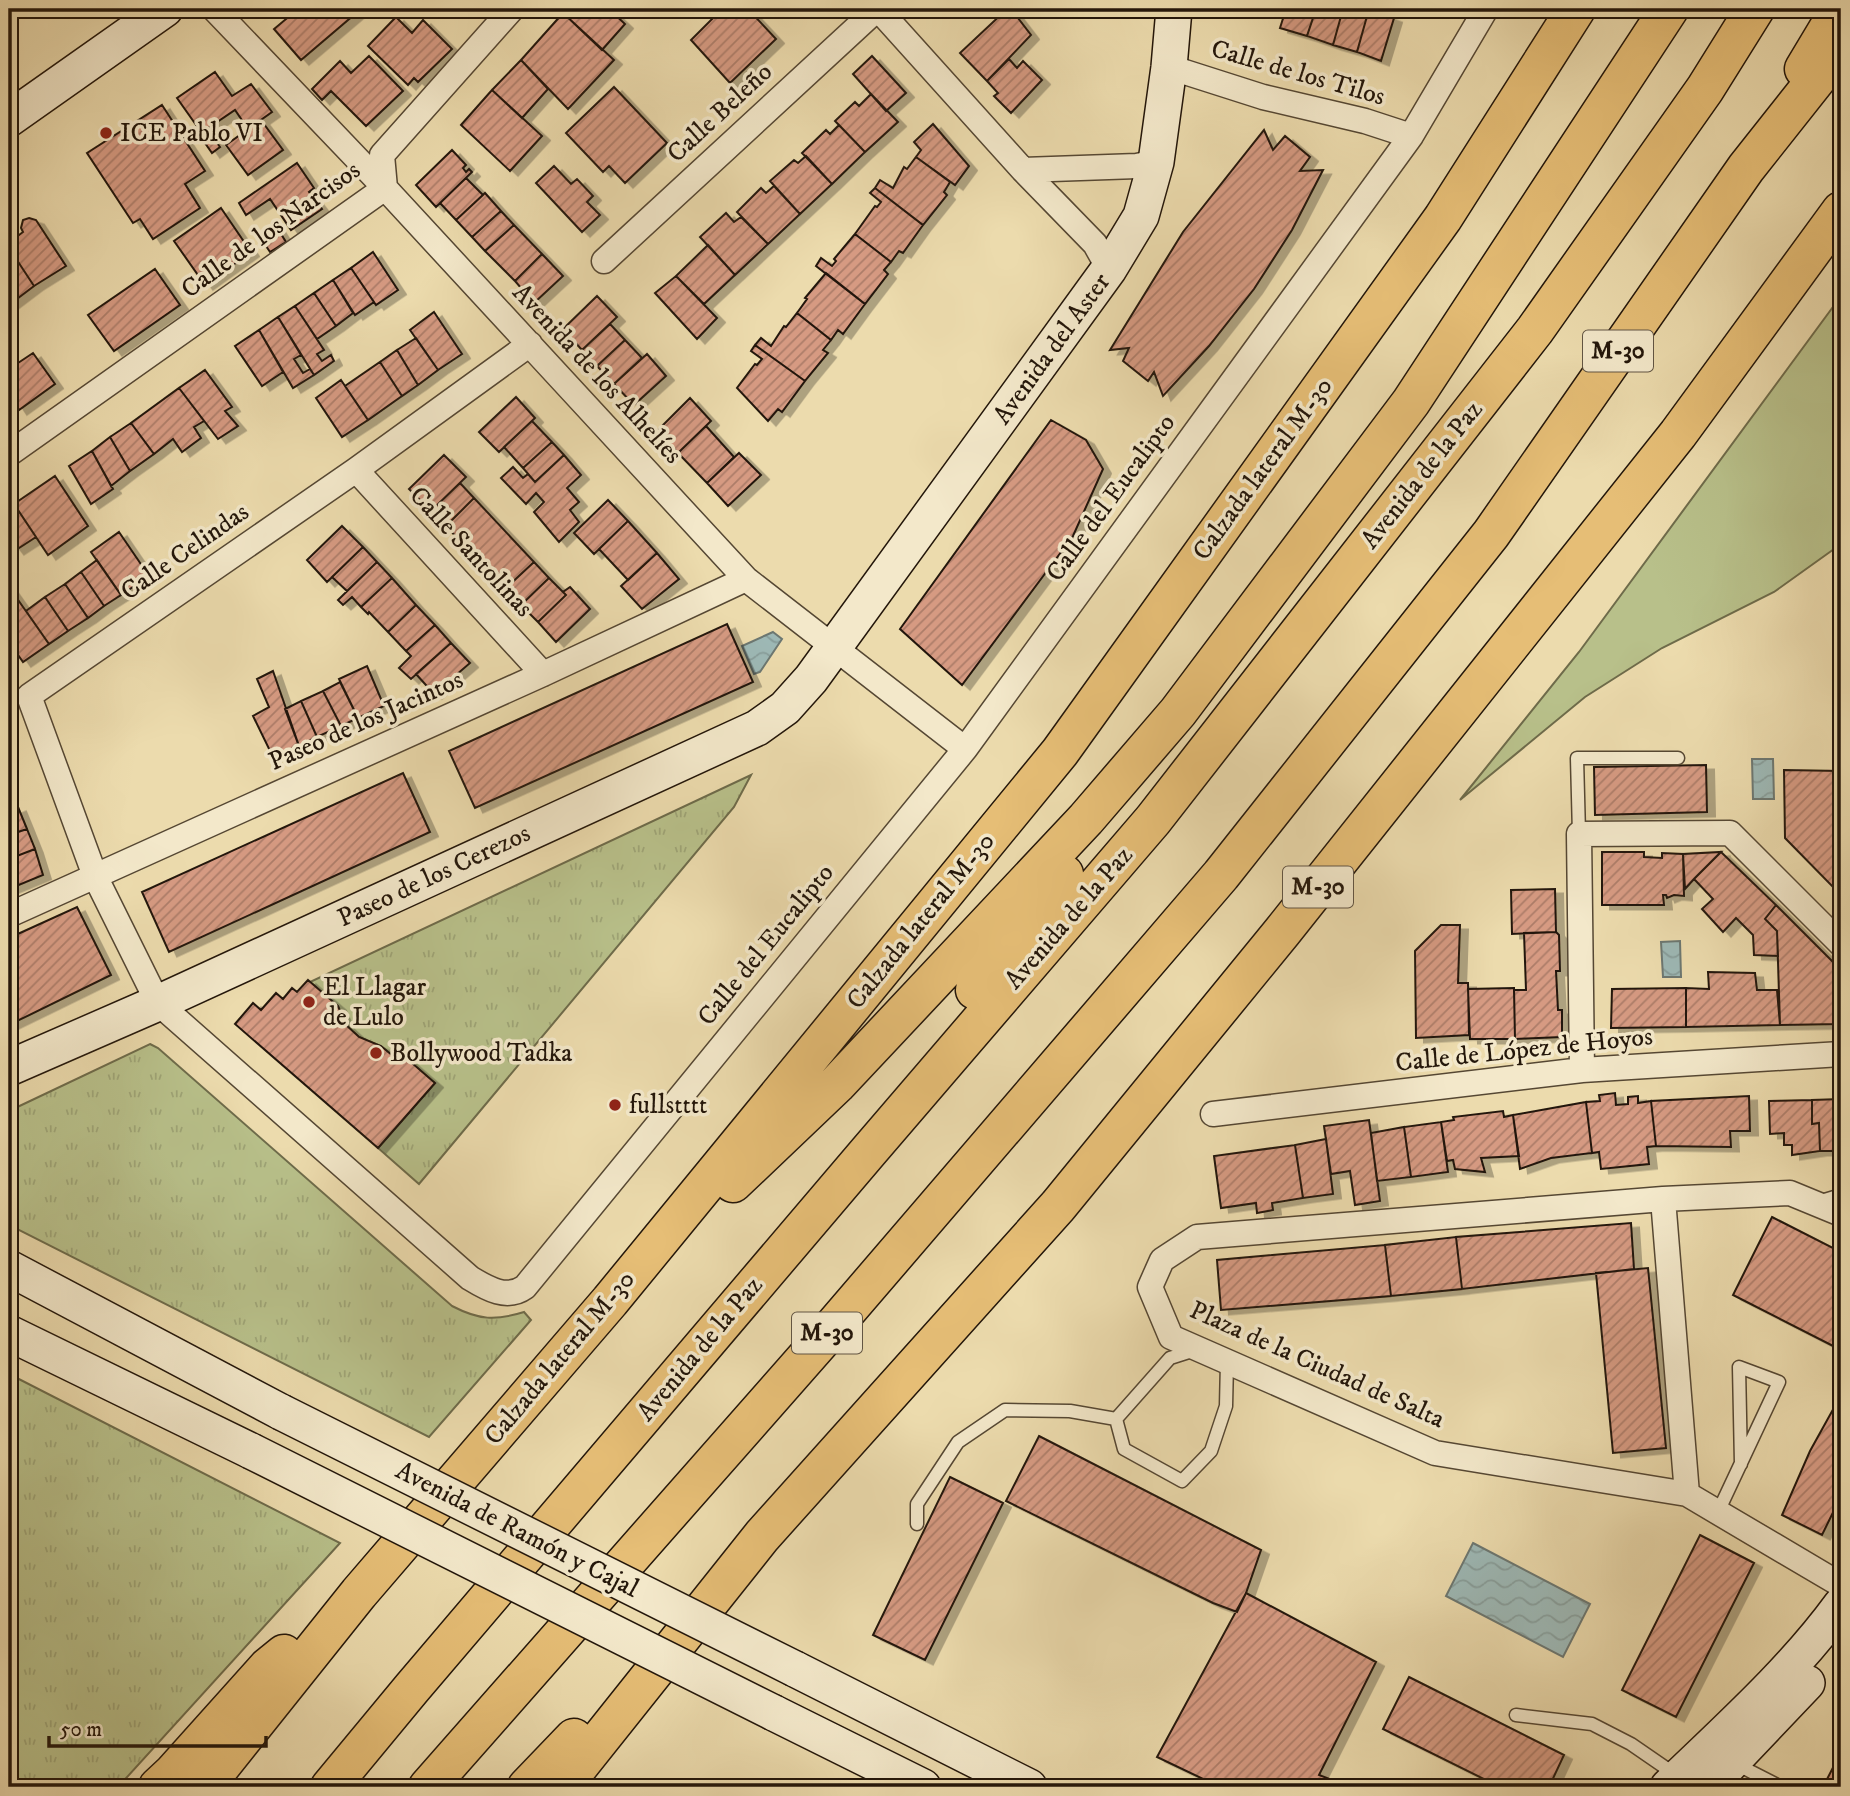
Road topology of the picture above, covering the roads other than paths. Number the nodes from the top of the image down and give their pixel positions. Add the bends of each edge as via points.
1 (165, 9) edge
2 (214, 9) edge
3 (512, 9) edge
4 (877, 9) edge
5 (1174, 9) edge
6 (1486, 9) edge
7 (1576, 9) edge
8 (1669, 9) edge
9 (1755, 9) edge
10 (1840, 9) edge
11 (1841, 48) edge
12 (1169, 67) junction
13 (9, 119) edge
14 (1411, 136) junction
15 (1156, 162) junction
16 (1746, 167) junction
17 (1023, 170) junction
18 (385, 188) junction
19 (1841, 211) edge
20 (604, 261) dead end
21 (1109, 269) junction
22 (530, 344) junction
23 (9, 454) edge
24 (356, 470) junction
25 (747, 579) junction
26 (834, 649) junction
27 (543, 674) junction
28 (1178, 712) junction
29 (965, 749) junction
30 (1678, 758) dead end
31 (1579, 834) junction
32 (95, 876) junction
33 (9, 915) edge
34 (1841, 944) edge
35 (158, 1003) junction
36 (1841, 1054) edge
37 (9, 1068) edge
38 (1583, 1070) junction
39 (1213, 1114) dead end
40 (868, 1152) junction
41 (1841, 1195) edge
42 (1663, 1199) junction
43 (1814, 1203) junction
44 (1841, 1214) edge
45 (9, 1268) edge
46 (610, 1301) junction
47 (9, 1333) edge
48 (1198, 1349) junction
49 (1227, 1362) junction
50 (1116, 1419) junction
51 (1741, 1464) junction
52 (1687, 1494) junction
53 (1718, 1512) junction
54 (917, 1524) dead end
55 (762, 1536) junction
56 (1841, 1585) edge
57 (359, 1593) junction
58 (1841, 1605) edge
59 (1841, 1646) edge
60 (1516, 1715) dead end
61 (1732, 1762) junction
62 (1685, 1784) edge
63 (158, 1787) edge
64 (204, 1787) edge
65 (330, 1787) edge
66 (428, 1787) edge
67 (527, 1787) edge
68 (562, 1787) edge
69 (923, 1787) edge
70 (1029, 1787) edge
71 (1781, 1787) edge

1 - 13 street
2 - 18 street, Avenida de los Alhelíes
3 - 18 street, Calle de los Narcisos via 382,155
4 - 17 street
4 - 20 street, Calle Beleño
5 - 12 street, Avenida del Aster
6 - 14 street, Calle del Eucalipto
7 - 46 highway, Calzada lateral M-30 via 1443,218 1060,752
8 - 28 highway via 1411,402
9 - 40 highway, Avenida de la Paz via 1705,89 1509,363 1153,820
10 - 16 highway
11 - 16 highway, M-30
12 - 14 street, Calle de los Tilos
12 - 15 street, Avenida del Aster
14 - 29 street, Calle del Eucalipto
15 - 17 street
15 - 21 street, Avenida del Aster via 1141,216
16 - 66 highway, M-30 via 1491,534 1221,875 835,1325
17 - 21 street via 1095,244
18 - 22 street, Avenida de los Alhelíes
18 - 23 street, Calle de los Narcisos
19 - 55 highway, M-30 via 1678,434 1265,953 1058,1206
21 - 26 street, Avenida del Aster
22 - 24 street, Calle Celindas
22 - 25 street, Avenida de los Alhelíes
24 - 27 street, Calle Santolinas
24 - 32 street, Calle Celindas via 29,696
25 - 26 street, Avenida de los Alhelíes
25 - 27 street, Paseo de los Jacintos
26 - 29 street, Avenida de los Alhelíes
26 - 35 street, Paseo de los Cerezos via 785,708 757,728
27 - 32 street, Paseo de los Jacintos
28 - 40 highway via 1117,806 974,991
28 - 46 highway via 1086,819 837,1084
29 - 35 street, Calle del Eucalipto via 519,1292 497,1292 470,1278
30 - 31 lane via 1577,758
31 - 34 street via 1730,833
31 - 38 street
32 - 33 street, Paseo de los Jacintos
32 - 35 street, Calle del Eucalipto
35 - 37 street, Paseo de los Cerezos
36 - 38 street, Calle de López de Hoyos
38 - 39 street, Calle de López de Hoyos
40 - 65 highway, Avenida de la Paz
41 - 43 lane
42 - 43 street, Plaza de la Ciudad de Salta via 1790,1193
42 - 48 street, Plaza de la Ciudad de Salta via 1197,1237 1162,1260 1150,1287 1171,1337
42 - 52 street
43 - 44 street, Plaza de la Ciudad de Salta
45 - 70 street, Avenida de Ramón y Cajal, bridge via 281,1412
46 - 57 highway, Calzada lateral M-30
47 - 69 street, Avenida de Ramón y Cajal, bridge
48 - 49 street, Plaza de la Ciudad de Salta
48 - 50 lane via 1170,1358
49 - 50 lane via 1226,1406 1211,1451 1182,1481 1124,1449
49 - 52 street, Plaza de la Ciudad de Salta via 1435,1453
50 - 54 lane via 1070,1411 1005,1410 958,1442 917,1504
51 - 51 lane via 1779,1382 1739,1367 1739,1381
51 - 53 lane
52 - 53 street, Plaza de la Ciudad de Salta
53 - 56 street, Plaza de la Ciudad de Salta
55 - 67 highway, M-30
55 - 68 highway, M-30
57 - 63 highway via 268,1667
57 - 64 highway, Calzada lateral M-30
58 - 62 street
59 - 61 street
60 - 62 lane via 1592,1724 1631,1744
61 - 62 street
61 - 71 lane

